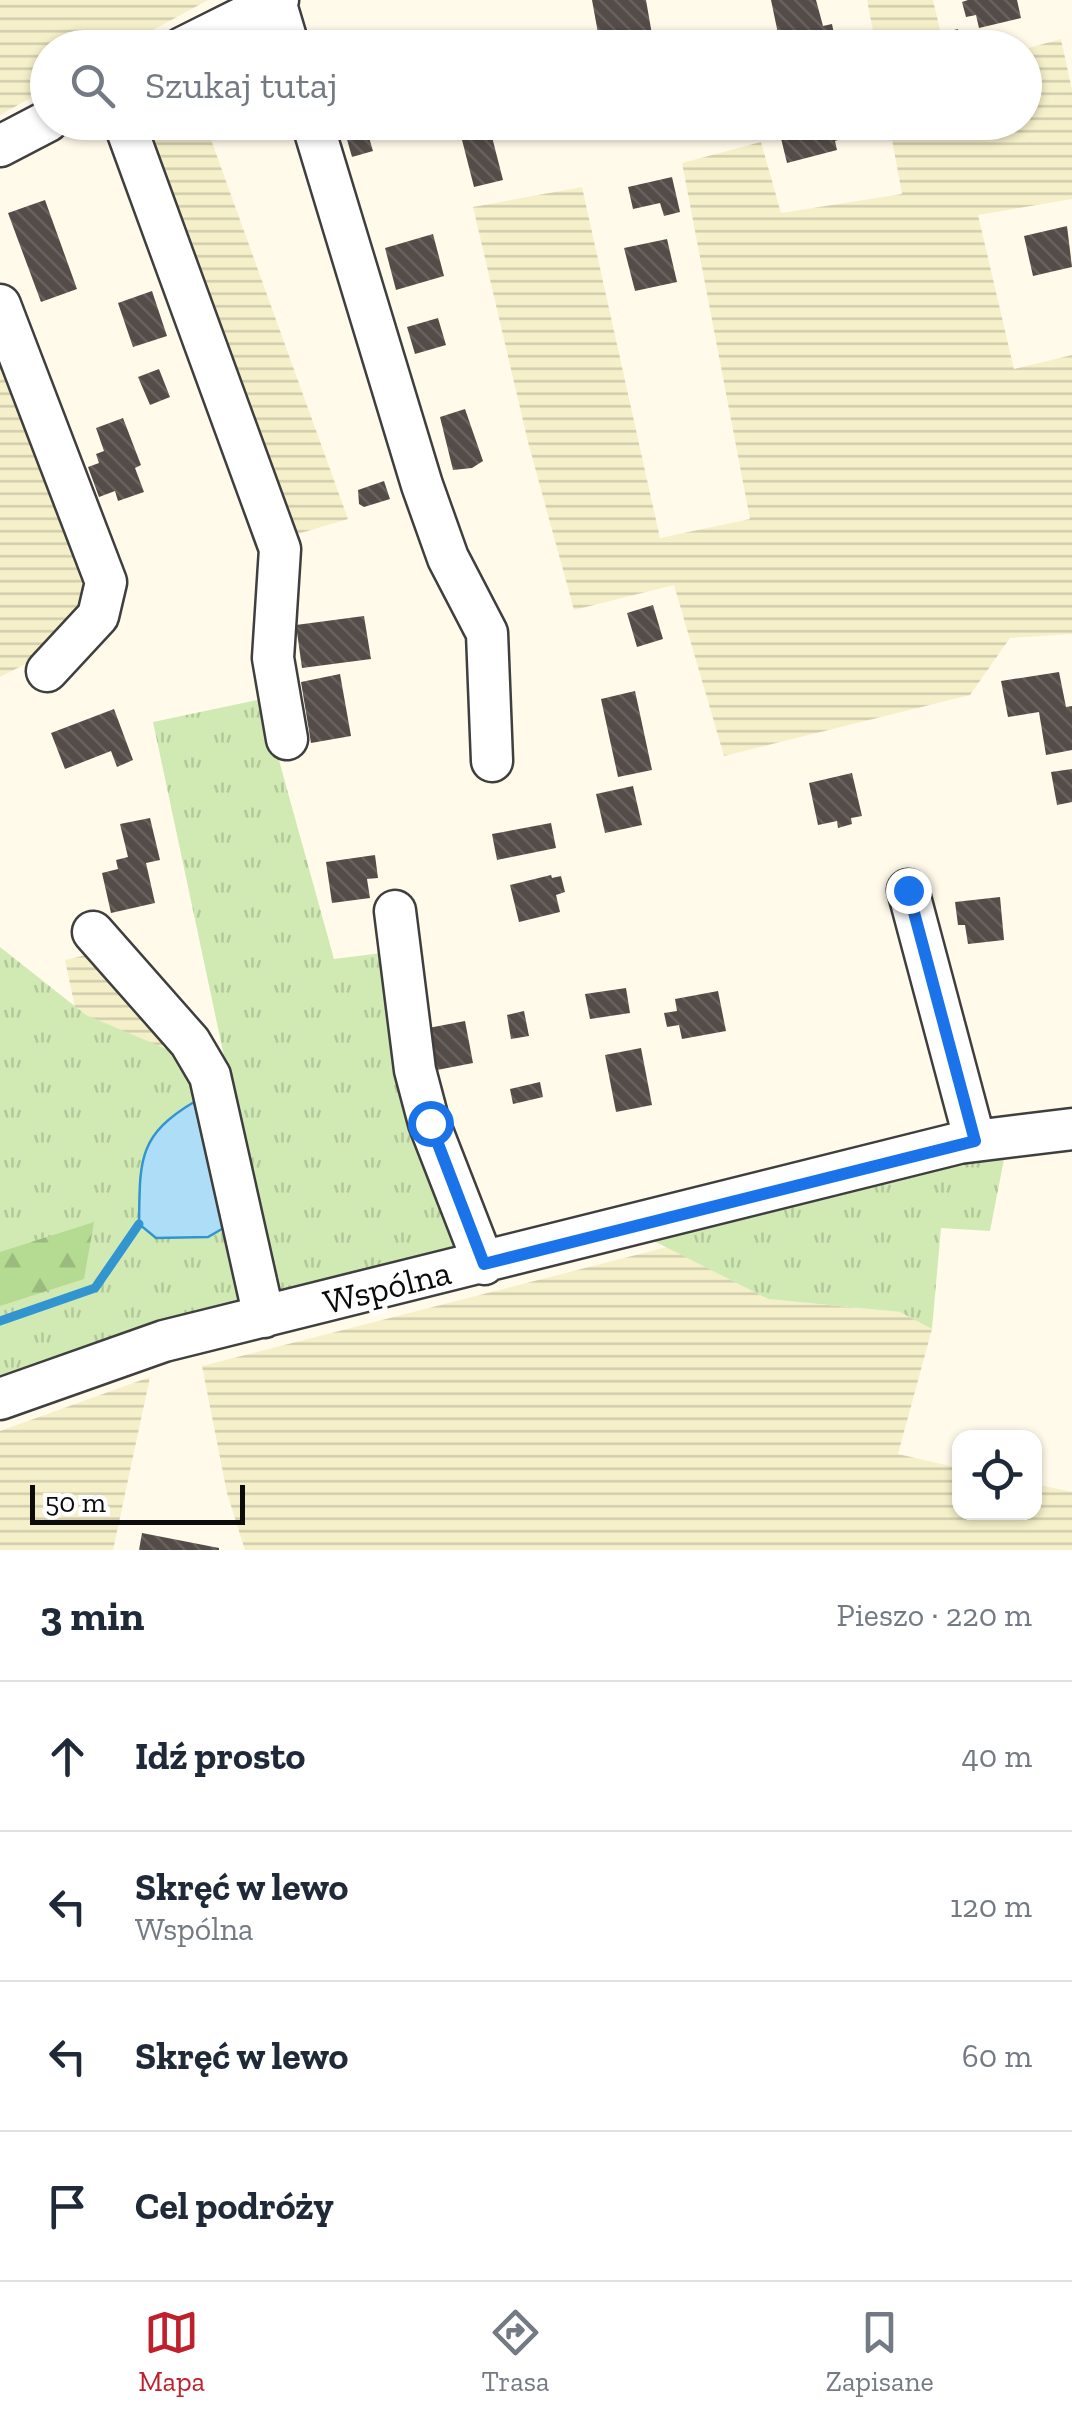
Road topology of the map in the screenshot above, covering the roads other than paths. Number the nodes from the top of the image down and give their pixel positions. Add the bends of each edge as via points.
1 (276, 0) edge
2 (217, 30) edge
3 (284, 30) edge
4 (30, 130) edge
5 (131, 140) edge
6 (317, 140) edge
7 (0, 146) edge
8 (0, 305) edge
9 (48, 671) dead end
10 (287, 740) dead end
11 (492, 761) dead end
12 (908, 890) dead end
13 (396, 912) dead end
14 (93, 932) dead end
15 (1072, 1129) edge
16 (975, 1141) junction
17 (484, 1264) junction
18 (264, 1317) junction
19 (0, 1400) edge

1 - 2 street
1 - 3 street
4 - 7 street
5 - 10 street via 280,549 274,658
6 - 11 street via 422,485 448,558 487,633
8 - 9 street via 106,582 98,616
12 - 16 street
13 - 17 street via 415,1070
14 - 18 street via 190,1042 210,1076
15 - 16 street, Wspólna
16 - 17 street, Wspólna
17 - 18 street, Wspólna
18 - 19 street, Wspólna via 164,1341

